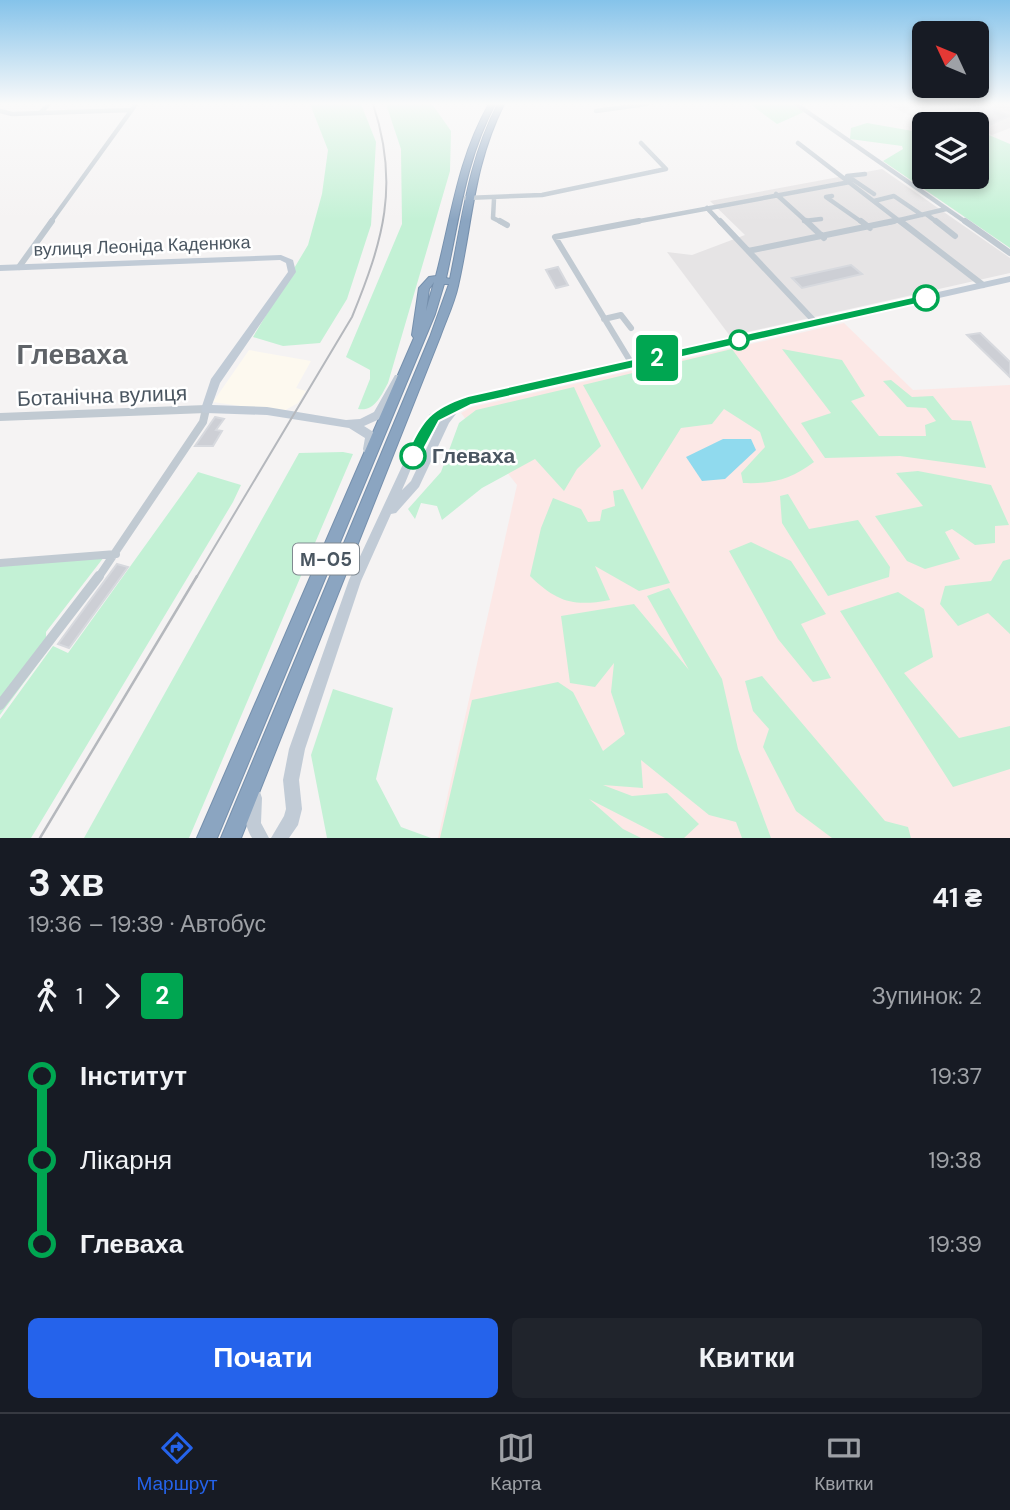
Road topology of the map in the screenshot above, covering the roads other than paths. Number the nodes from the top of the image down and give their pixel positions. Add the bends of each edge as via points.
1 (108, 143) edge
2 (474, 143) edge
3 (482, 143) edge
4 (798, 143) dead end
5 (852, 143) edge
6 (641, 144) dead end
7 (865, 174) dead end
8 (847, 178) junction
9 (776, 194) junction
10 (832, 196) dead end
11 (874, 197) junction
12 (466, 198) junction
13 (494, 200) junction
14 (707, 208) junction
15 (946, 209) junction
16 (924, 215) junction
17 (821, 219) dead end
18 (804, 221) junction
19 (901, 221) junction
20 (507, 225) dead end
21 (870, 228) junction
22 (955, 236) dead end
23 (824, 238) junction
24 (748, 251) junction
25 (1010, 253) edge
26 (285, 258) joint
27 (19, 267) junction
28 (0, 268) edge
29 (1010, 279) edge
30 (448, 282) junction
31 (983, 285) junction
32 (793, 287) dead end
33 (783, 289) junction
34 (604, 319) junction
35 (816, 323) junction
36 (631, 328) dead end
37 (415, 353) junction
38 (632, 364) junction
39 (457, 405) junction
40 (206, 409) junction
41 (0, 417) edge
42 (349, 423) junction
43 (429, 424) junction
44 (441, 428) junction
45 (413, 456) junction
46 (427, 462) junction
47 (385, 516) junction
48 (116, 555) junction
49 (0, 563) edge
50 (312, 592) junction
51 (0, 705) edge
52 (274, 734) junction
53 (207, 838) edge
54 (231, 838) edge
55 (261, 838) edge
56 (279, 838) edge

1 - 27 street
2 - 30 highway, М-05 via 467,159
3 - 12 highway, М-05
4 - 8 street
5 - 15 street
6 - 13 street via 666,169 586,187
7 - 8 street
8 - 9 street
8 - 11 street
9 - 14 street
9 - 18 street
10 - 21 street via 826,197
11 - 16 street via 894,196
11 - 19 street
12 - 13 street
12 - 30 highway, М-05
13 - 20 street via 493,218
14 - 24 street
14 - 34 street via 555,237
15 - 16 street
15 - 25 street
16 - 19 street
16 - 22 street
17 - 18 street
18 - 23 street
19 - 21 street
19 - 31 street
21 - 23 street
23 - 24 street
24 - 33 street
26 - 27 street, вулиця Леоніда Каденюка
26 - 40 street, Ботанічна вулиця via 292,272 215,383
27 - 28 street, вулиця Леоніда Каденюка
29 - 31 street
30 - 37 highway, М-05
30 - 52 highway, М-05 via 410,404
31 - 35 street
32 - 33 street
33 - 35 street
34 - 36 street via 621,315
34 - 38 street
35 - 38 street
37 - 42 street via 378,415
37 - 50 highway, М-05
38 - 39 street
39 - 43 street
39 - 44 street
40 - 41 street, Ботанічна вулиця
40 - 42 street via 267,411
40 - 48 street, Ботанічна вулиця via 203,422
42 - 50 street via 371,436 370,444 335,519
43 - 44 street
43 - 45 street
44 - 46 street
45 - 46 street
45 - 47 street
46 - 47 street via 415,484
47 - 56 street via 355,579 296,749 292,820
48 - 49 street
48 - 51 street, Ботанічна вулиця
50 - 53 highway, М-05
52 - 54 highway, М-05
52 - 55 street via 252,812

